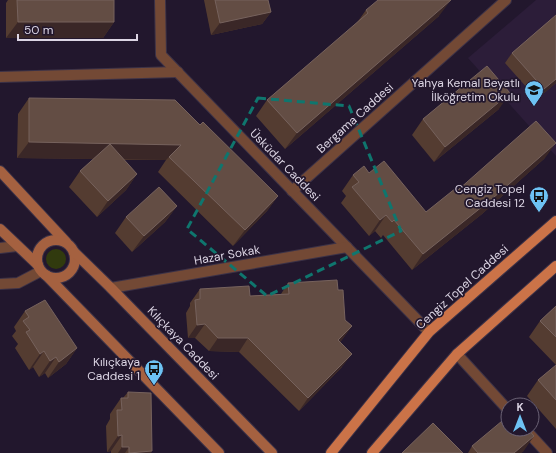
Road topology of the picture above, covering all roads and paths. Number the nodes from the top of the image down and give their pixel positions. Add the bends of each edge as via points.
1 (160, 0) edge
2 (506, 0) edge
3 (178, 72) junction
4 (0, 77) edge
5 (0, 171) edge
6 (292, 191) junction
7 (556, 221) edge
8 (0, 228) edge
9 (66, 242) junction
10 (17, 246) junction
11 (347, 247) junction
12 (0, 248) edge
13 (74, 252) junction
14 (556, 266) edge
15 (42, 271) junction
16 (0, 284) edge
17 (111, 288) junction
18 (429, 332) junction
19 (457, 354) junction
20 (500, 401) edge
21 (532, 437) edge
22 (219, 453) edge
23 (272, 453) edge
24 (331, 453) edge
25 (372, 453) edge
26 (547, 453) edge

1 - 3 street, Üsküdar Caddesi via 161,55
2 - 6 street, Bergama Caddesi
3 - 4 street
3 - 6 street, Üsküdar Caddesi
5 - 9 street
6 - 11 street, Üsküdar Caddesi
7 - 18 main road, Cengiz Topel Caddesi
8 - 10 street
9 - 13 street
9 - 15 street via 53,240 41,246 37,259
10 - 12 street
10 - 15 street
11 - 17 street, Hazar Sokak
11 - 18 street, Üsküdar Caddesi
13 - 15 street via 74,266 71,271 59,278
13 - 17 street, Kılıçkaya Caddesi
14 - 19 main road
15 - 16 street via 18,283
15 - 22 street
17 - 23 street, Kılıçkaya Caddesi
18 - 24 main road, Cengiz Topel Caddesi
19 - 20 street
19 - 25 main road
21 - 26 street

